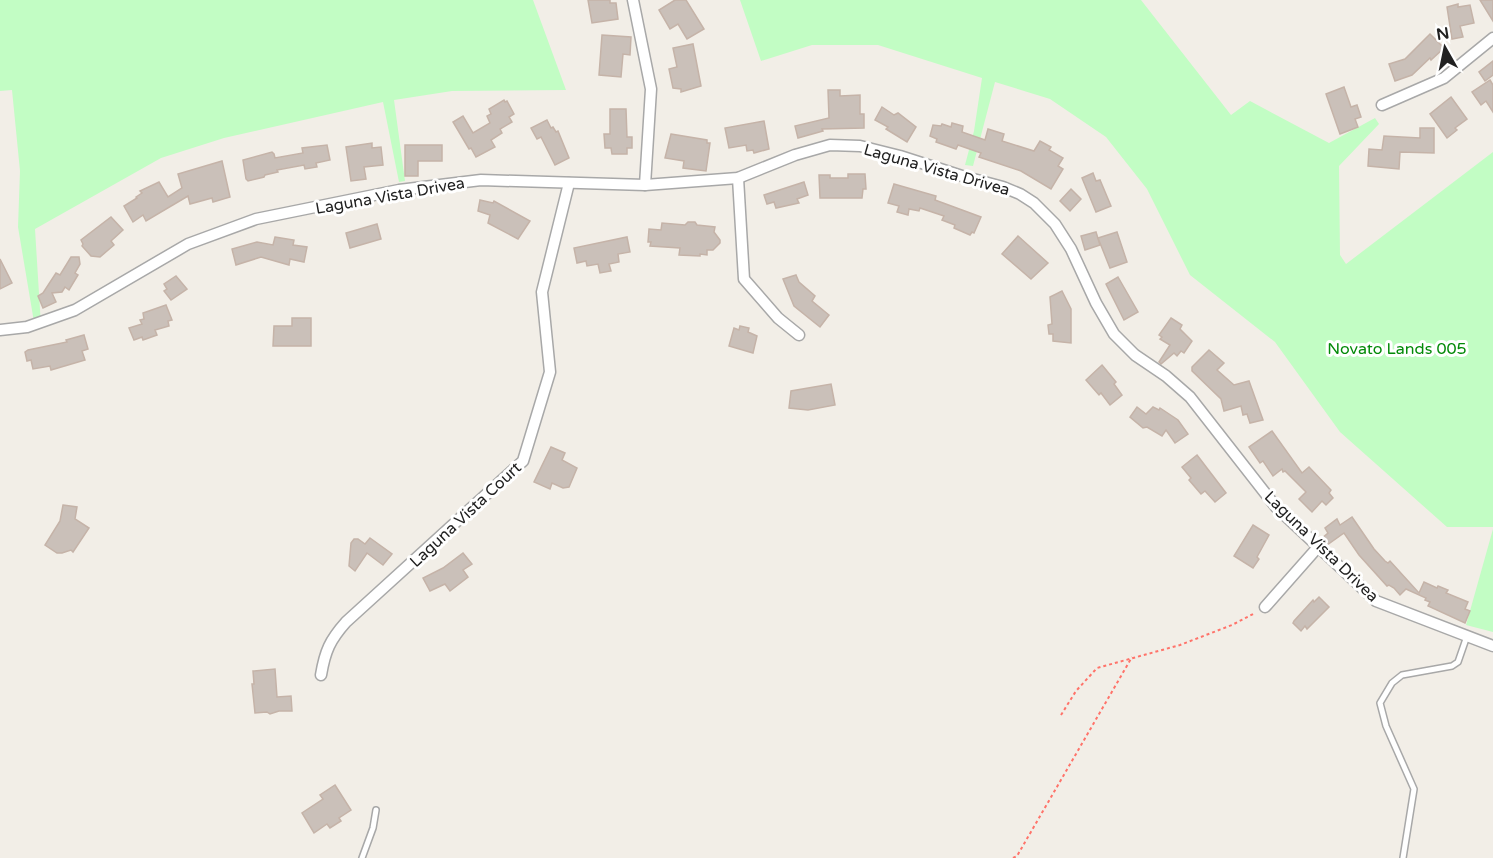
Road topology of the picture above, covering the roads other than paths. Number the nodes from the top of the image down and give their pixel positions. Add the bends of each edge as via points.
1 (633, 0) edge
2 (1493, 38) edge
3 (1382, 105) dead end
4 (738, 178) junction
5 (569, 183) junction
6 (645, 185) junction
7 (0, 330) edge
8 (799, 334) dead end
9 (1318, 547) junction
10 (1265, 607) road end
11 (1470, 637) junction
12 (1493, 646) edge
13 (1493, 652) edge
14 (321, 675) dead end
15 (376, 810) dead end
16 (362, 858) edge
17 (1403, 858) edge

1 - 6 street via 651,90
2 - 3 street via 1444,78
4 - 6 street, Laguna Vista Drivea
4 - 8 street via 744,279 777,318
4 - 9 street, Laguna Vista Drivea via 795,154 830,145 860,146 1020,194 1055,224 1114,334 1190,397 1276,507
5 - 6 street, Laguna Vista Drivea
5 - 7 street, Laguna Vista Drivea via 470,182 399,190 256,219 188,244 75,309 27,327
5 - 14 street, Laguna Vista Court via 542,292 550,372 524,461 346,622 333,636
9 - 10 street
9 - 11 street, Laguna Vista Drivea via 1376,601
11 - 12 street, Laguna Vista Drivea
11 - 13 lane
11 - 17 lane via 1458,662 1402,675 1380,703 1414,789
15 - 16 lane

